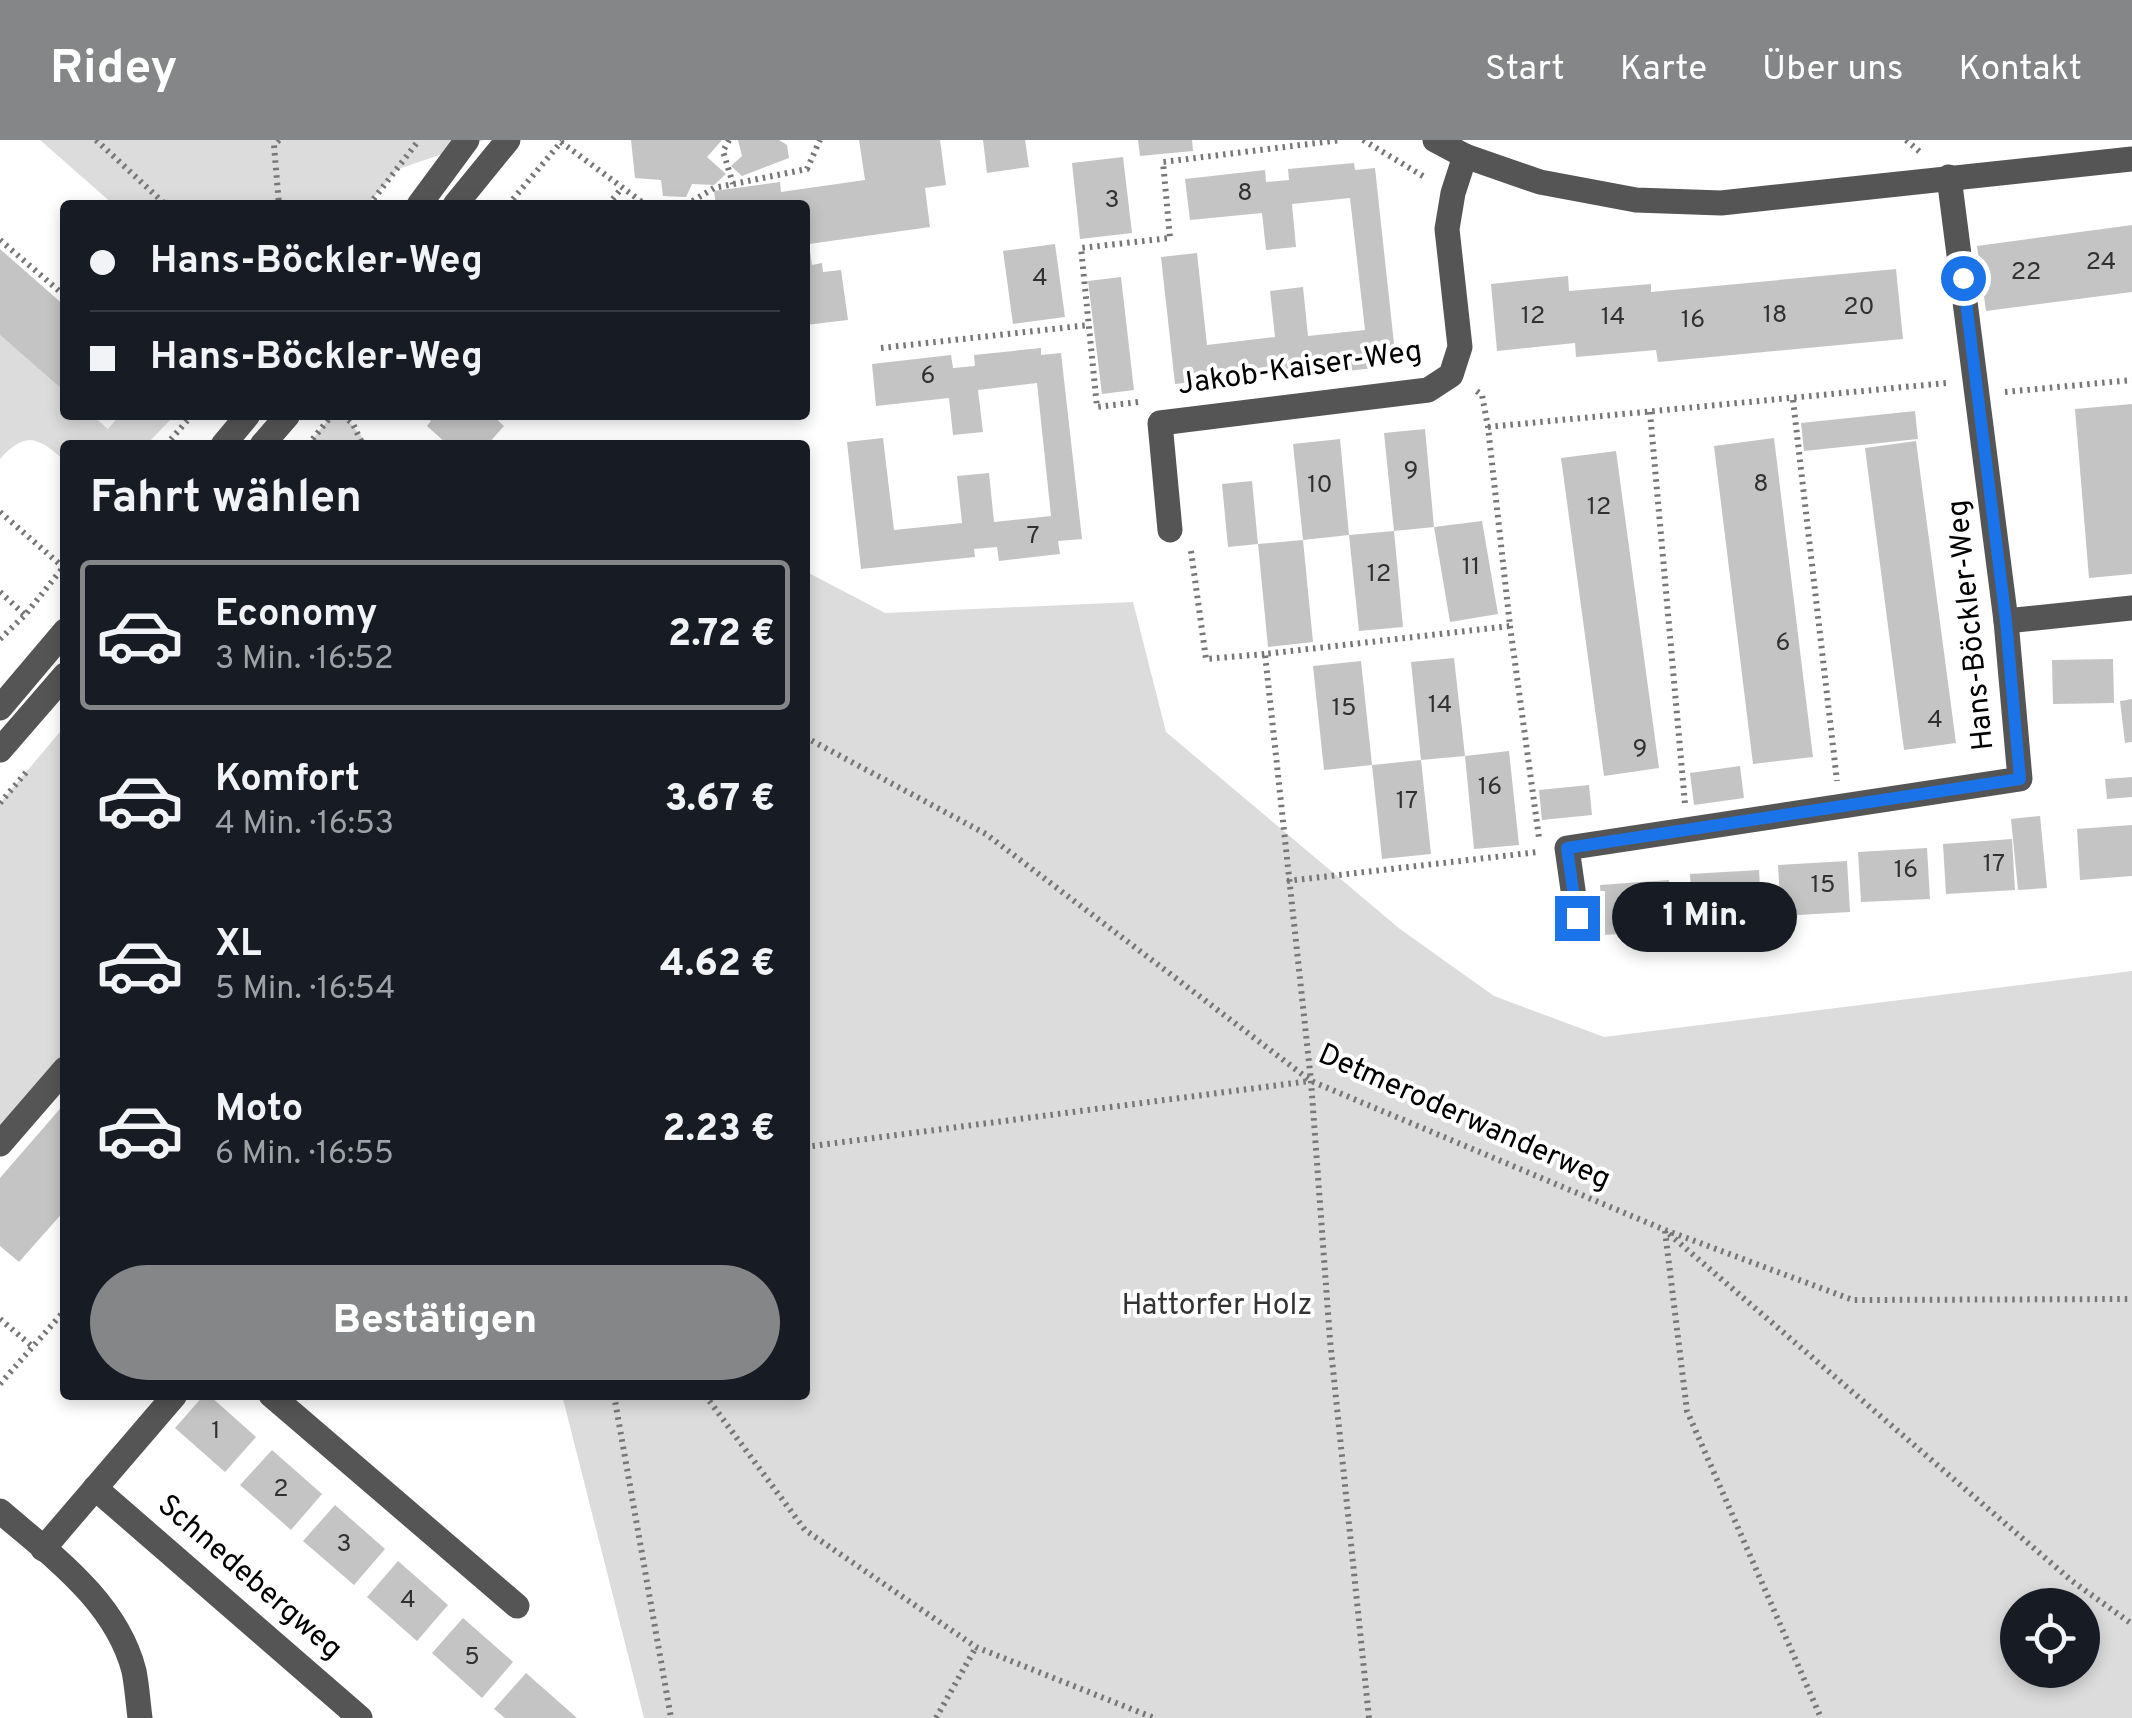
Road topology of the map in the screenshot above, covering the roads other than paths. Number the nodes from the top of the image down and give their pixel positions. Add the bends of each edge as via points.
1 (466, 140) edge
2 (508, 140) edge
3 (1435, 140) edge
4 (1465, 156) junction
5 (2132, 158) edge
6 (1949, 177) junction
7 (424, 200) edge
8 (459, 200) edge
9 (244, 420) edge
10 (283, 420) edge
11 (226, 440) edge
12 (266, 440) edge
13 (1170, 530) road end
14 (2132, 608) edge
15 (2006, 621) junction
16 (60, 637) edge
17 (60, 681) edge
18 (0, 708) edge
19 (0, 750) edge
20 (1577, 918) dead end
21 (60, 1075) edge
22 (0, 1144) edge
23 (171, 1400) edge
24 (277, 1400) edge
25 (96, 1488) junction
26 (0, 1511) edge
27 (44, 1549) junction
28 (517, 1606) dead end
29 (140, 1718) edge
30 (360, 1718) edge

1 - 7 street
2 - 8 street
3 - 4 street
4 - 6 street via 1540,182 1636,200 1722,203
4 - 13 street, Jakob-Kaiser-Weg via 1447,229 1460,347 1451,375 1428,390 1160,423
5 - 6 street
6 - 15 street, Hans-Böckler-Weg
9 - 11 street
10 - 12 street
14 - 15 street
15 - 20 street, Hans-Böckler-Weg via 2020,779 1567,848
16 - 18 street
17 - 19 street
21 - 22 street
23 - 25 street
24 - 28 street
25 - 27 street
25 - 30 street, Schnedebergweg
26 - 27 street
27 - 29 street via 86,1587 115,1627 134,1670

